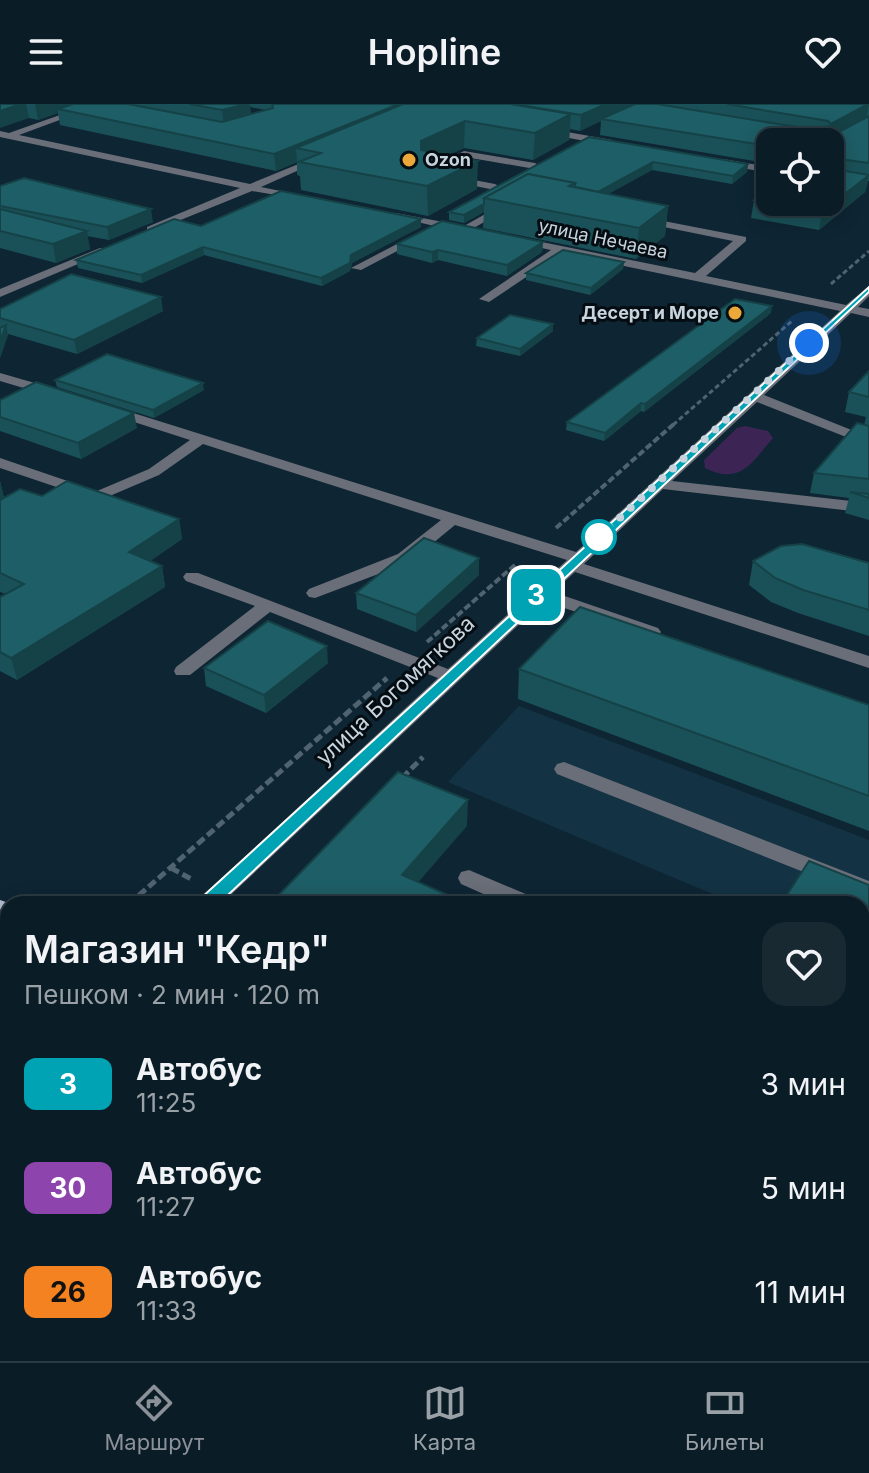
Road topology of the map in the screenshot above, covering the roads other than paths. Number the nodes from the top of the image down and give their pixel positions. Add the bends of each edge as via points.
1 (77, 104) edge
2 (102, 107) edge
3 (539, 130) edge
4 (4, 135) edge
5 (617, 143) edge
6 (335, 153) edge
7 (548, 159) edge
8 (709, 159) edge
9 (535, 166) junction
10 (756, 167) edge
11 (522, 173) edge
12 (509, 180) edge
13 (495, 187) junction
14 (249, 188) junction
15 (482, 195) edge
16 (524, 197) edge
17 (309, 199) edge
18 (384, 214) edge
19 (633, 218) edge
20 (437, 221) junction
21 (465, 230) junction
22 (479, 233) edge
23 (138, 235) edge
24 (506, 238) edge
25 (95, 243) edge
26 (560, 249) junction
27 (357, 268) dead end
28 (698, 277) junction
29 (869, 290) edge
30 (0, 293) edge
31 (485, 299) dead end
32 (849, 309) junction
33 (869, 313) edge
34 (0, 377) edge
35 (753, 395) junction
36 (72, 399) edge
37 (101, 408) edge
38 (202, 438) junction
39 (869, 442) edge
40 (0, 463) edge
41 (55, 482) junction
42 (656, 484) junction
43 (33, 495) edge
44 (869, 508) edge
45 (452, 519) junction
46 (573, 562) junction
47 (192, 577) dead end
48 (315, 593) dead end
49 (539, 593) junction
50 (268, 605) junction
51 (675, 640) edge
52 (869, 662) edge
53 (183, 671) dead end
54 (450, 676) junction
55 (564, 769) dead end
56 (469, 878) dead end
57 (869, 890) edge
58 (215, 896) edge
59 (509, 896) edge

1 - 2 street
2 - 4 street
3 - 5 street
4 - 14 street
6 - 14 street
7 - 9 street
8 - 10 street
9 - 11 street
9 - 13 street via 464,154 425,173
12 - 13 street
13 - 15 street
14 - 17 street
14 - 23 street
16 - 21 street
18 - 20 street
19 - 28 street via 742,239
20 - 21 street
20 - 27 street
21 - 22 street
24 - 26 street, улица Нечаева
25 - 30 street via 110,247
26 - 28 street, улица Нечаева
26 - 31 street
28 - 32 street, улица Нечаева
29 - 32 street, улица Богомягкова
32 - 33 street, улица Нечаева
32 - 35 street, улица Богомягкова
34 - 36 street
35 - 39 street
35 - 42 street, улица Богомягкова
37 - 38 street
38 - 41 street via 154,472 98,496
38 - 45 street
40 - 41 street
41 - 43 street
42 - 44 street
42 - 46 street, улица Богомягкова
45 - 46 street
45 - 48 street via 404,558
46 - 49 street, улица Богомягкова
46 - 52 street
47 - 50 street
49 - 51 street
49 - 54 street, улица Богомягкова
50 - 53 street
50 - 54 street
54 - 58 street, улица Богомягкова
55 - 57 street
56 - 59 street

